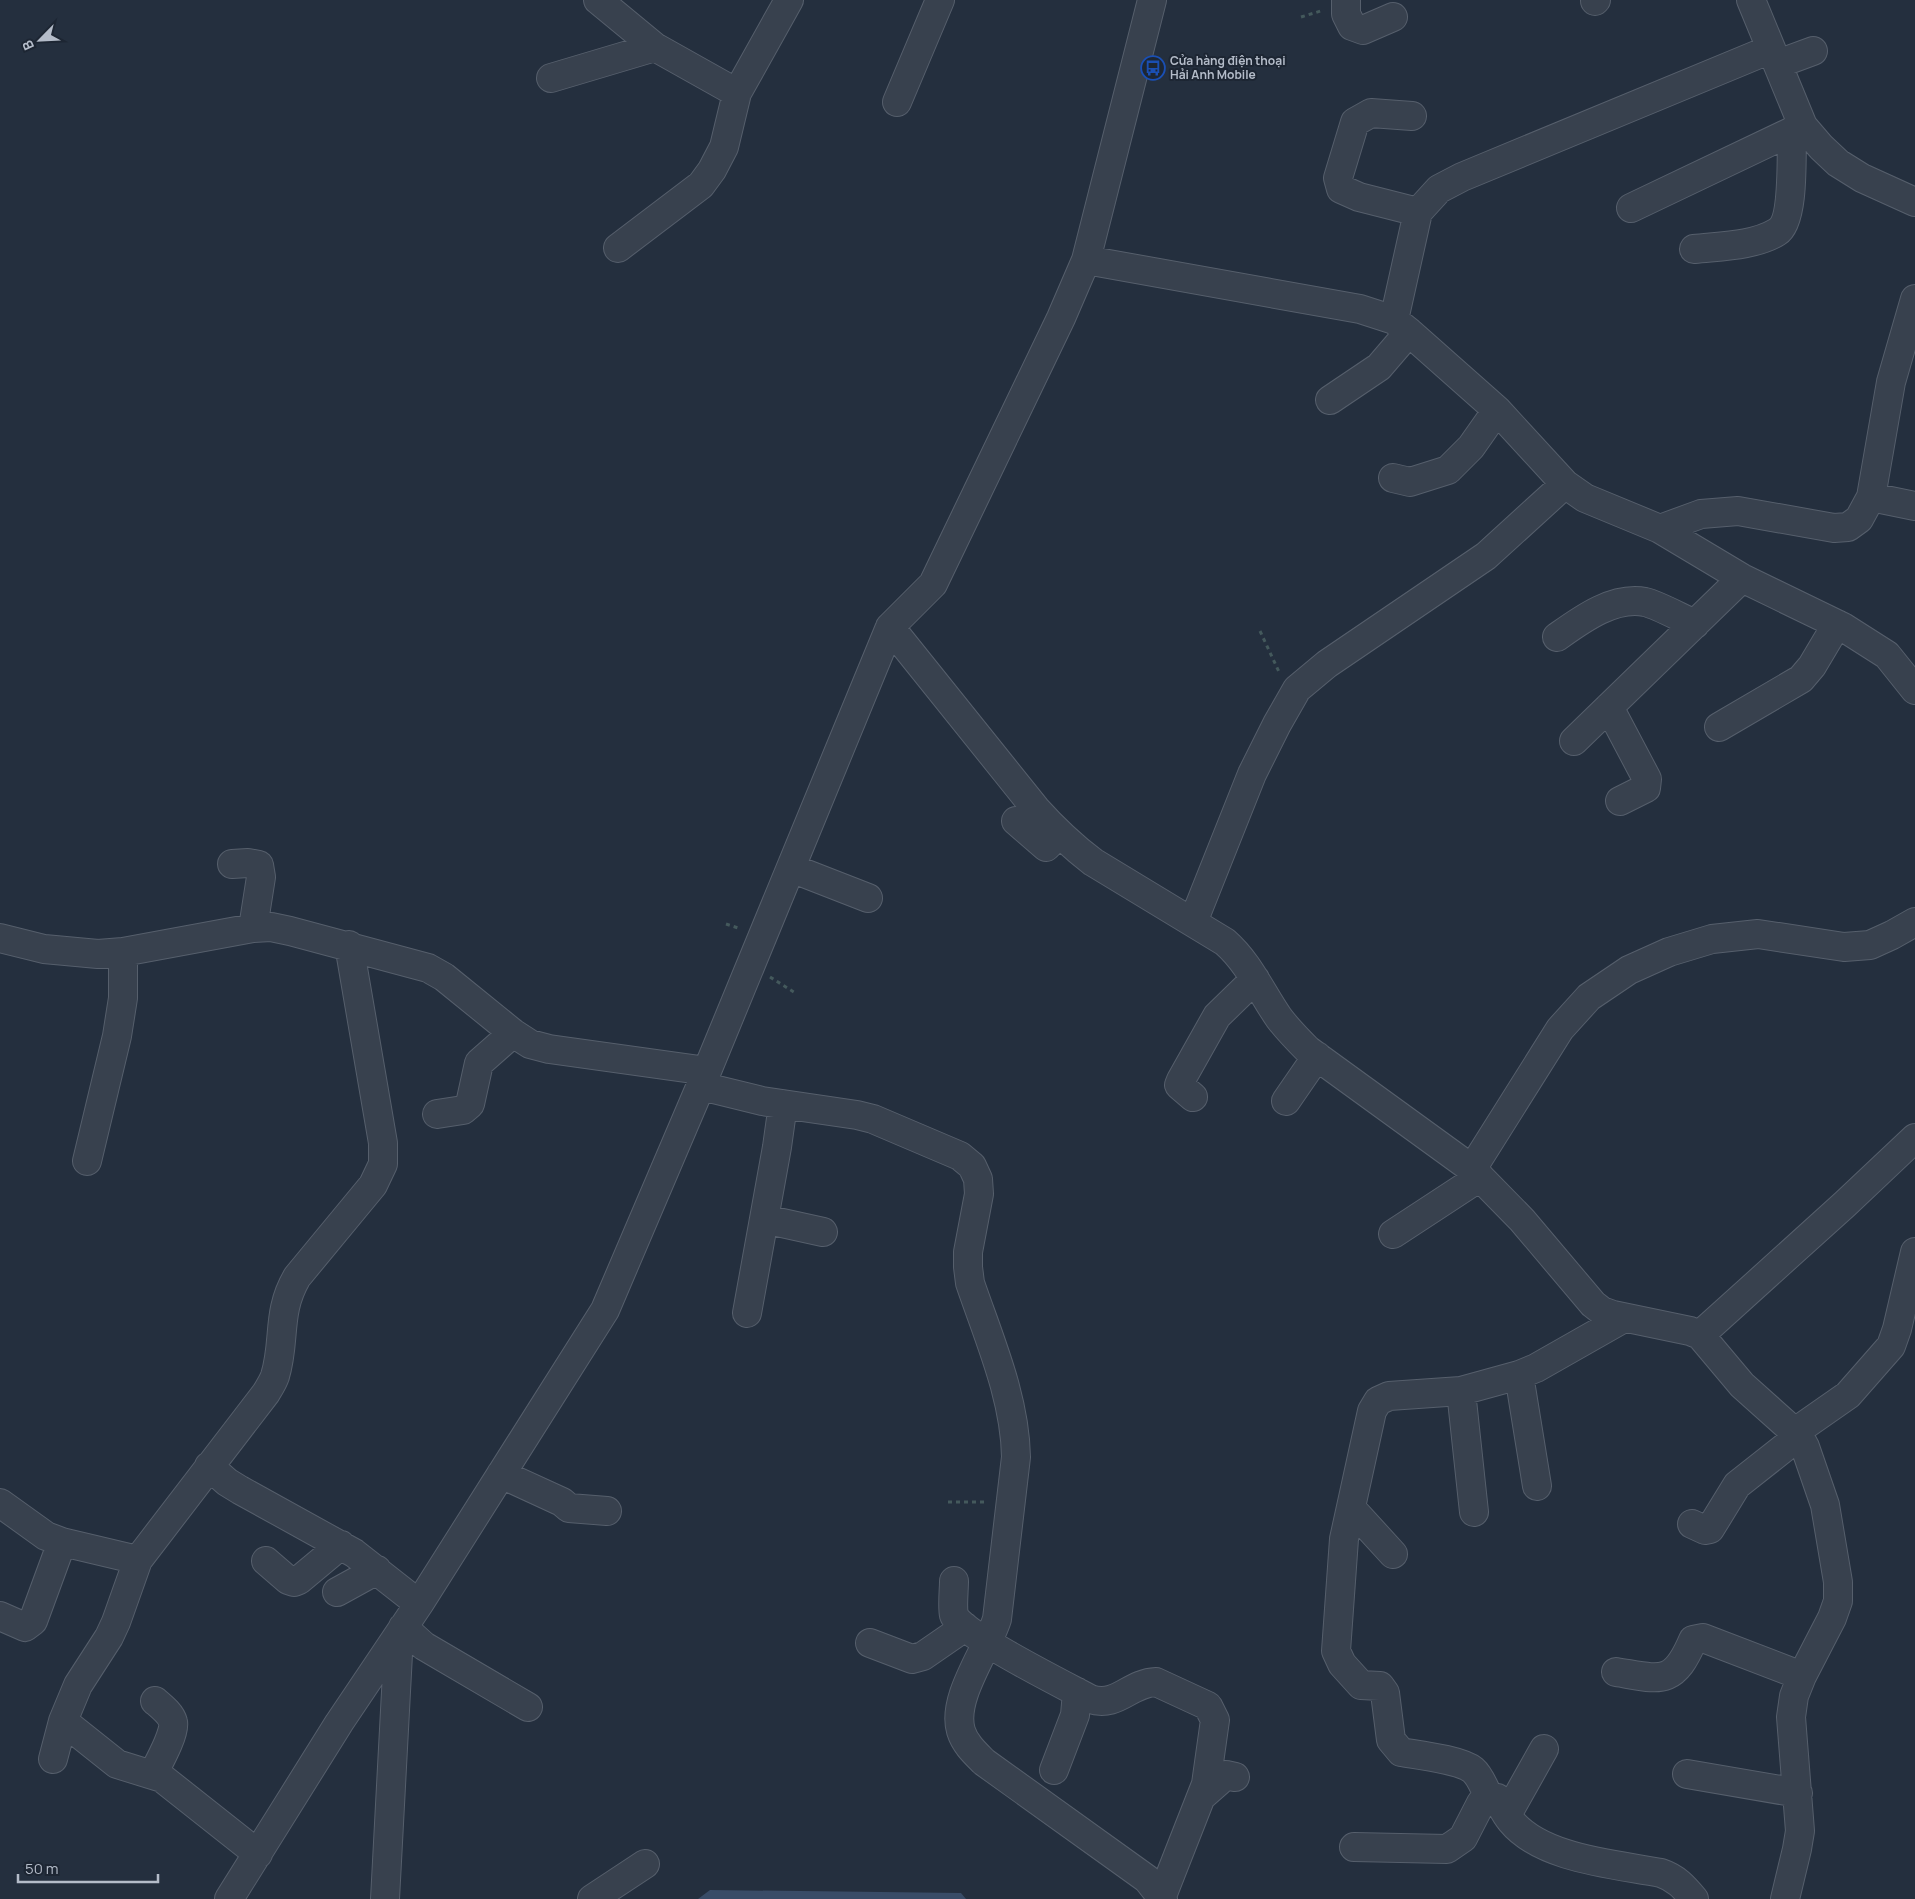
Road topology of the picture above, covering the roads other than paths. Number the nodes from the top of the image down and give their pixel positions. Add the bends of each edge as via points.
1 (598, 0) edge
2 (789, 0) edge
3 (940, 0) edge
4 (1152, 0) edge
5 (1346, 0) edge
6 (1751, 0) edge
7 (1393, 17) dead end
8 (655, 47) junction
9 (1812, 51) dead end
10 (1774, 56) junction
11 (551, 78) dead end
12 (736, 92) junction
13 (897, 102) dead end
14 (1412, 116) dead end
15 (1797, 128) junction
16 (1915, 202) edge
17 (1631, 208) dead end
18 (1418, 212) junction
19 (618, 248) dead end
20 (1694, 249) dead end
21 (1086, 260) junction
22 (1915, 300) edge
23 (1402, 326) junction
24 (1330, 400) dead end
25 (1497, 410) junction
26 (1393, 478) dead end
27 (1565, 484) junction
28 (1871, 497) junction
29 (1915, 506) edge
30 (1660, 529) junction
31 (1742, 578) junction
32 (1695, 624) junction
33 (1837, 624) junction
34 (890, 628) junction
35 (1557, 636) dead end
36 (1915, 690) edge
37 (1609, 707) junction
38 (1719, 727) dead end
39 (1574, 741) dead end
40 (1620, 801) dead end
41 (1016, 821) dead end
42 (1059, 834) junction
43 (232, 864) dead end
44 (791, 868) junction
45 (868, 898) dead end
46 (1193, 922) junction
47 (1915, 922) edge
48 (254, 928) junction
49 (0, 938) edge
50 (349, 946) junction
51 (123, 952) junction
52 (1255, 979) junction
53 (513, 1033) junction
54 (1316, 1056) junction
55 (704, 1078) junction
56 (1193, 1097) dead end
57 (1286, 1101) dead end
58 (783, 1104) junction
59 (437, 1114) dead end
60 (1915, 1138) edge
61 (87, 1161) dead end
62 (1476, 1173) junction
63 (764, 1218) junction
64 (823, 1232) dead end
65 (1392, 1234) dead end
66 (1915, 1252) edge
67 (746, 1313) dead end
68 (1624, 1318) junction
69 (1700, 1335) junction
70 (1519, 1375) junction
71 (1461, 1391) junction
72 (1797, 1434) junction
73 (209, 1466) junction
74 (501, 1474) junction
75 (1537, 1486) dead end
76 (0, 1503) edge
77 (1351, 1508) junction
78 (607, 1511) dead end
79 (1474, 1512) dead end
80 (1692, 1524) dead end
81 (62, 1542) junction
82 (341, 1545) junction
83 (1393, 1554) dead end
84 (138, 1560) junction
85 (266, 1561) dead end
86 (378, 1570) junction
87 (954, 1581) dead end
88 (338, 1592) dead end
89 (419, 1604) junction
90 (0, 1616) edge
91 (965, 1627) junction
92 (1726, 1627) dead end
93 (401, 1630) junction
94 (870, 1643) dead end
95 (988, 1644) junction
96 (1766, 1662) junction
97 (1616, 1672) dead end
98 (1802, 1676) junction
99 (1077, 1692) junction
100 (155, 1701) dead end
101 (528, 1707) dead end
102 (63, 1721) junction
103 (1544, 1749) dead end
104 (53, 1759) dead end
105 (1054, 1770) dead end
106 (153, 1774) junction
107 (1687, 1774) dead end
108 (1235, 1777) dead end
109 (1798, 1793) junction
110 (1201, 1797) junction
111 (1498, 1806) junction
112 (1354, 1847) dead end
113 (258, 1854) junction
114 (645, 1864) dead end
115 (1163, 1897) edge
116 (229, 1899) edge
117 (385, 1899) edge
118 (592, 1899) edge
119 (1694, 1899) edge
120 (1785, 1899) edge

1 - 8 street
2 - 12 street
3 - 13 street
4 - 21 street
5 - 7 street via 1346,14 1352,26 1362,30
6 - 10 street
8 - 11 street
8 - 12 street
9 - 10 street
10 - 15 street
10 - 18 street via 1462,177 1439,190
12 - 19 street via 724,147 701,185
14 - 18 street via 1371,113 1355,122 1338,178 1340,189
15 - 16 street via 1838,163 1862,178
15 - 17 street
15 - 20 street via 1786,221 1778,231 1761,239
18 - 23 street
21 - 23 street via 1360,309
21 - 34 street via 933,584
22 - 28 street via 1891,382
23 - 24 street via 1379,367
23 - 25 street
25 - 26 street via 1471,447 1448,470 1410,482
25 - 27 street
27 - 30 street via 1585,498
27 - 46 street via 1486,556 1327,664 1298,689 1252,774
28 - 29 street
28 - 30 street via 1859,519 1848,527 1834,528 1738,511 1701,514
30 - 31 street
31 - 32 street
31 - 33 street
32 - 35 street via 1646,602 1626,602 1594,612
32 - 37 street
33 - 36 street via 1886,655
33 - 38 street via 1801,679
34 - 42 street
34 - 44 street
37 - 39 street
37 - 40 street via 1647,779 1646,788
41 - 42 street via 1046,847
42 - 46 street via 1093,862
43 - 48 street via 258,865 261,877
44 - 45 street
44 - 55 street
46 - 52 street via 1237,953
47 - 62 street via 1870,945 1844,947 1758,934 1712,938 1629,970 1589,997 1560,1029
48 - 50 street via 290,930
48 - 51 street
49 - 51 street via 73,953
50 - 53 street via 428,968 444,977
50 - 73 street via 383,1143 383,1164 373,1185 288,1292 275,1378
51 - 61 street via 123,998 117,1036
52 - 54 street via 1280,1019
52 - 56 street via 1217,1016 1181,1080 1180,1088
53 - 55 street via 530,1044 549,1049
53 - 59 street via 479,1063 470,1104 463,1110
54 - 57 street
54 - 62 street
55 - 58 street via 745,1098
55 - 74 street via 605,1310
58 - 63 street
58 - 95 street via 873,1119 960,1156 972,1166 978,1179 979,1194 968,1252 970,1283 1011,1407 1016,1434 998,1619
60 - 69 street
62 - 65 street
62 - 68 street via 1517,1215 1593,1304 1602,1311
63 - 64 street
63 - 67 street
66 - 72 street via 1891,1346 1848,1395
68 - 69 street
68 - 70 street
69 - 72 street via 1742,1385
70 - 71 street
70 - 75 street
71 - 77 street via 1389,1396 1378,1401 1372,1410
71 - 79 street
72 - 80 street via 1737,1485 1710,1529
72 - 98 street via 1805,1447 1826,1506 1838,1582 1838,1601 1832,1618
73 - 82 street via 240,1490
73 - 84 street
74 - 78 street via 569,1508
74 - 89 street
76 - 81 street via 46,1536
77 - 83 street
77 - 111 street via 1344,1539 1336,1651 1342,1664 1361,1685 1380,1686 1385,1693 1394,1746 1401,1752 1471,1769
81 - 84 street
81 - 90 street via 33,1621 25,1627
82 - 85 street via 294,1582
82 - 86 street
84 - 102 street via 110,1637 78,1685
86 - 88 street
86 - 89 street
87 - 91 street via 954,1616
89 - 93 street
91 - 94 street via 912,1660
91 - 95 street
92 - 96 street via 1763,1648
93 - 101 street
93 - 113 street
93 - 117 street
95 - 99 street
95 - 115 street via 962,1696 959,1714 961,1732 971,1749 984,1762 1146,1879
96 - 97 street via 1703,1638 1693,1640 1670,1675 1658,1679
96 - 98 street
98 - 109 street via 1794,1696 1791,1717
99 - 105 street via 1075,1716
99 - 110 street via 1095,1701 1108,1702 1146,1683 1156,1682 1208,1706 1215,1720 1206,1784
100 - 106 street via 174,1723 173,1732
102 - 104 street
102 - 106 street via 116,1764
103 - 111 street
106 - 113 street
107 - 109 street
108 - 110 street via 1226,1775
109 - 120 street via 1800,1831
110 - 115 street
111 - 112 street via 1481,1803 1464,1838 1447,1849
111 - 119 street via 1511,1822 1537,1843 1570,1856 1671,1876
113 - 116 street
114 - 118 street

